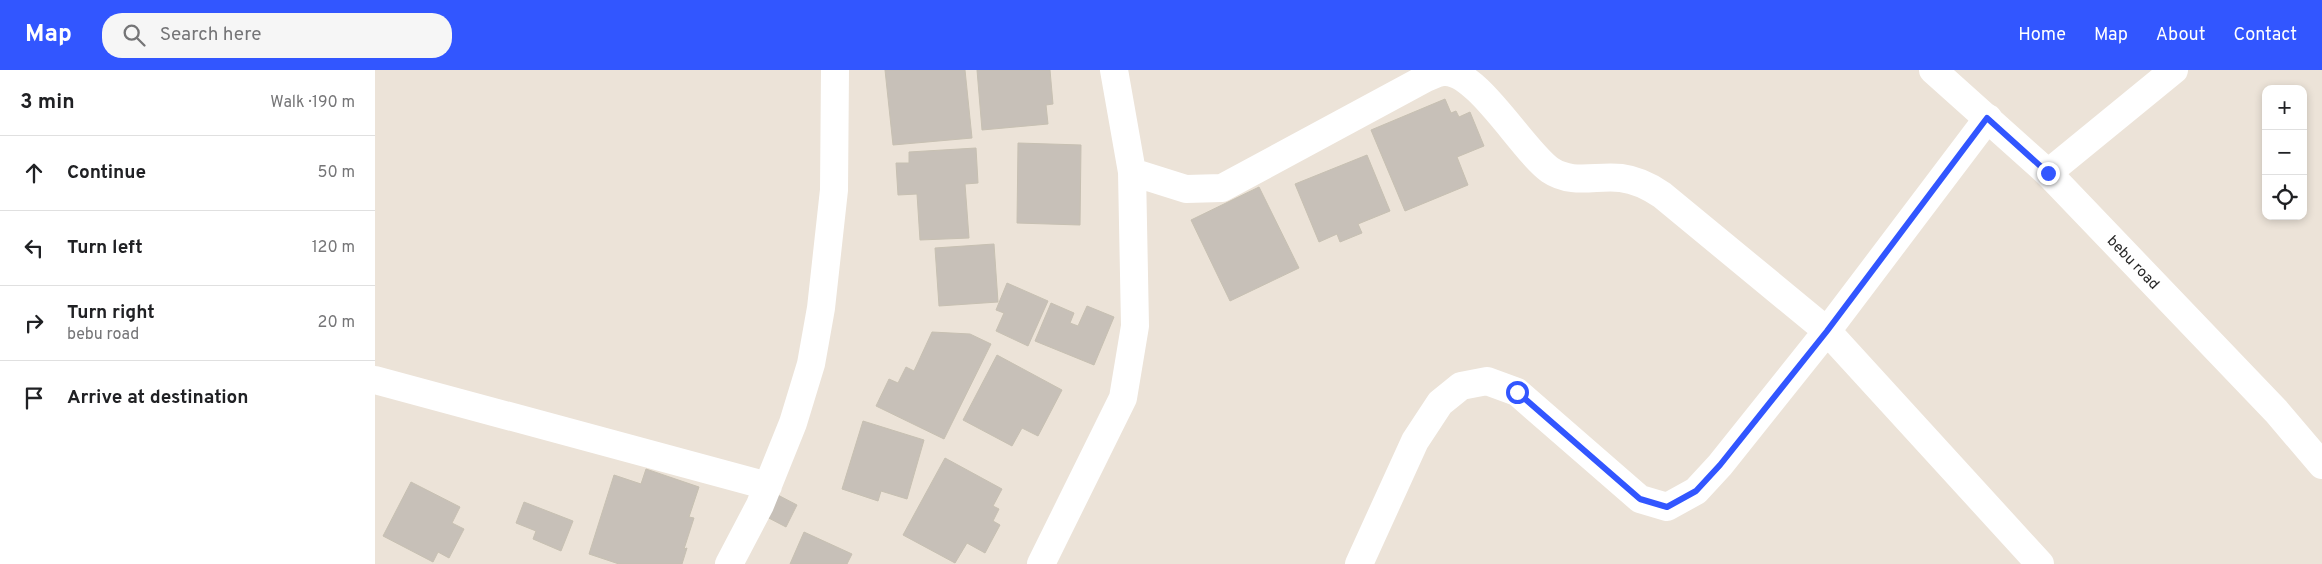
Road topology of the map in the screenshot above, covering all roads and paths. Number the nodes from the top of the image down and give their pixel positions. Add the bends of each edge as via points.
1 (835, 70) edge
2 (1114, 70) edge
3 (1933, 70) edge
4 (2173, 70) edge
5 (1987, 118) junction
6 (1132, 172) junction
7 (2048, 173) junction
8 (1827, 331) junction
9 (375, 380) edge
10 (2321, 463) edge
11 (768, 486) junction
12 (729, 564) edge
13 (1041, 564) edge
14 (1359, 564) edge
15 (2040, 564) edge

1 - 11 street via 834,190 821,308 811,364 793,424
2 - 6 street
3 - 5 street, bebu road
4 - 7 street
5 - 7 street, bebu road
5 - 8 street
6 - 8 street via 1186,189 1222,188 1426,78 1445,72 1462,75 1479,89 1534,156 1552,171 1569,178 1619,178 1644,183
6 - 13 street via 1135,326 1123,398
7 - 10 street, bebu road via 2276,411
8 - 14 street via 1720,465 1696,491 1667,507 1640,499 1517,392 1487,381 1461,386 1440,403 1415,441
8 - 15 street
9 - 11 street
11 - 12 street

